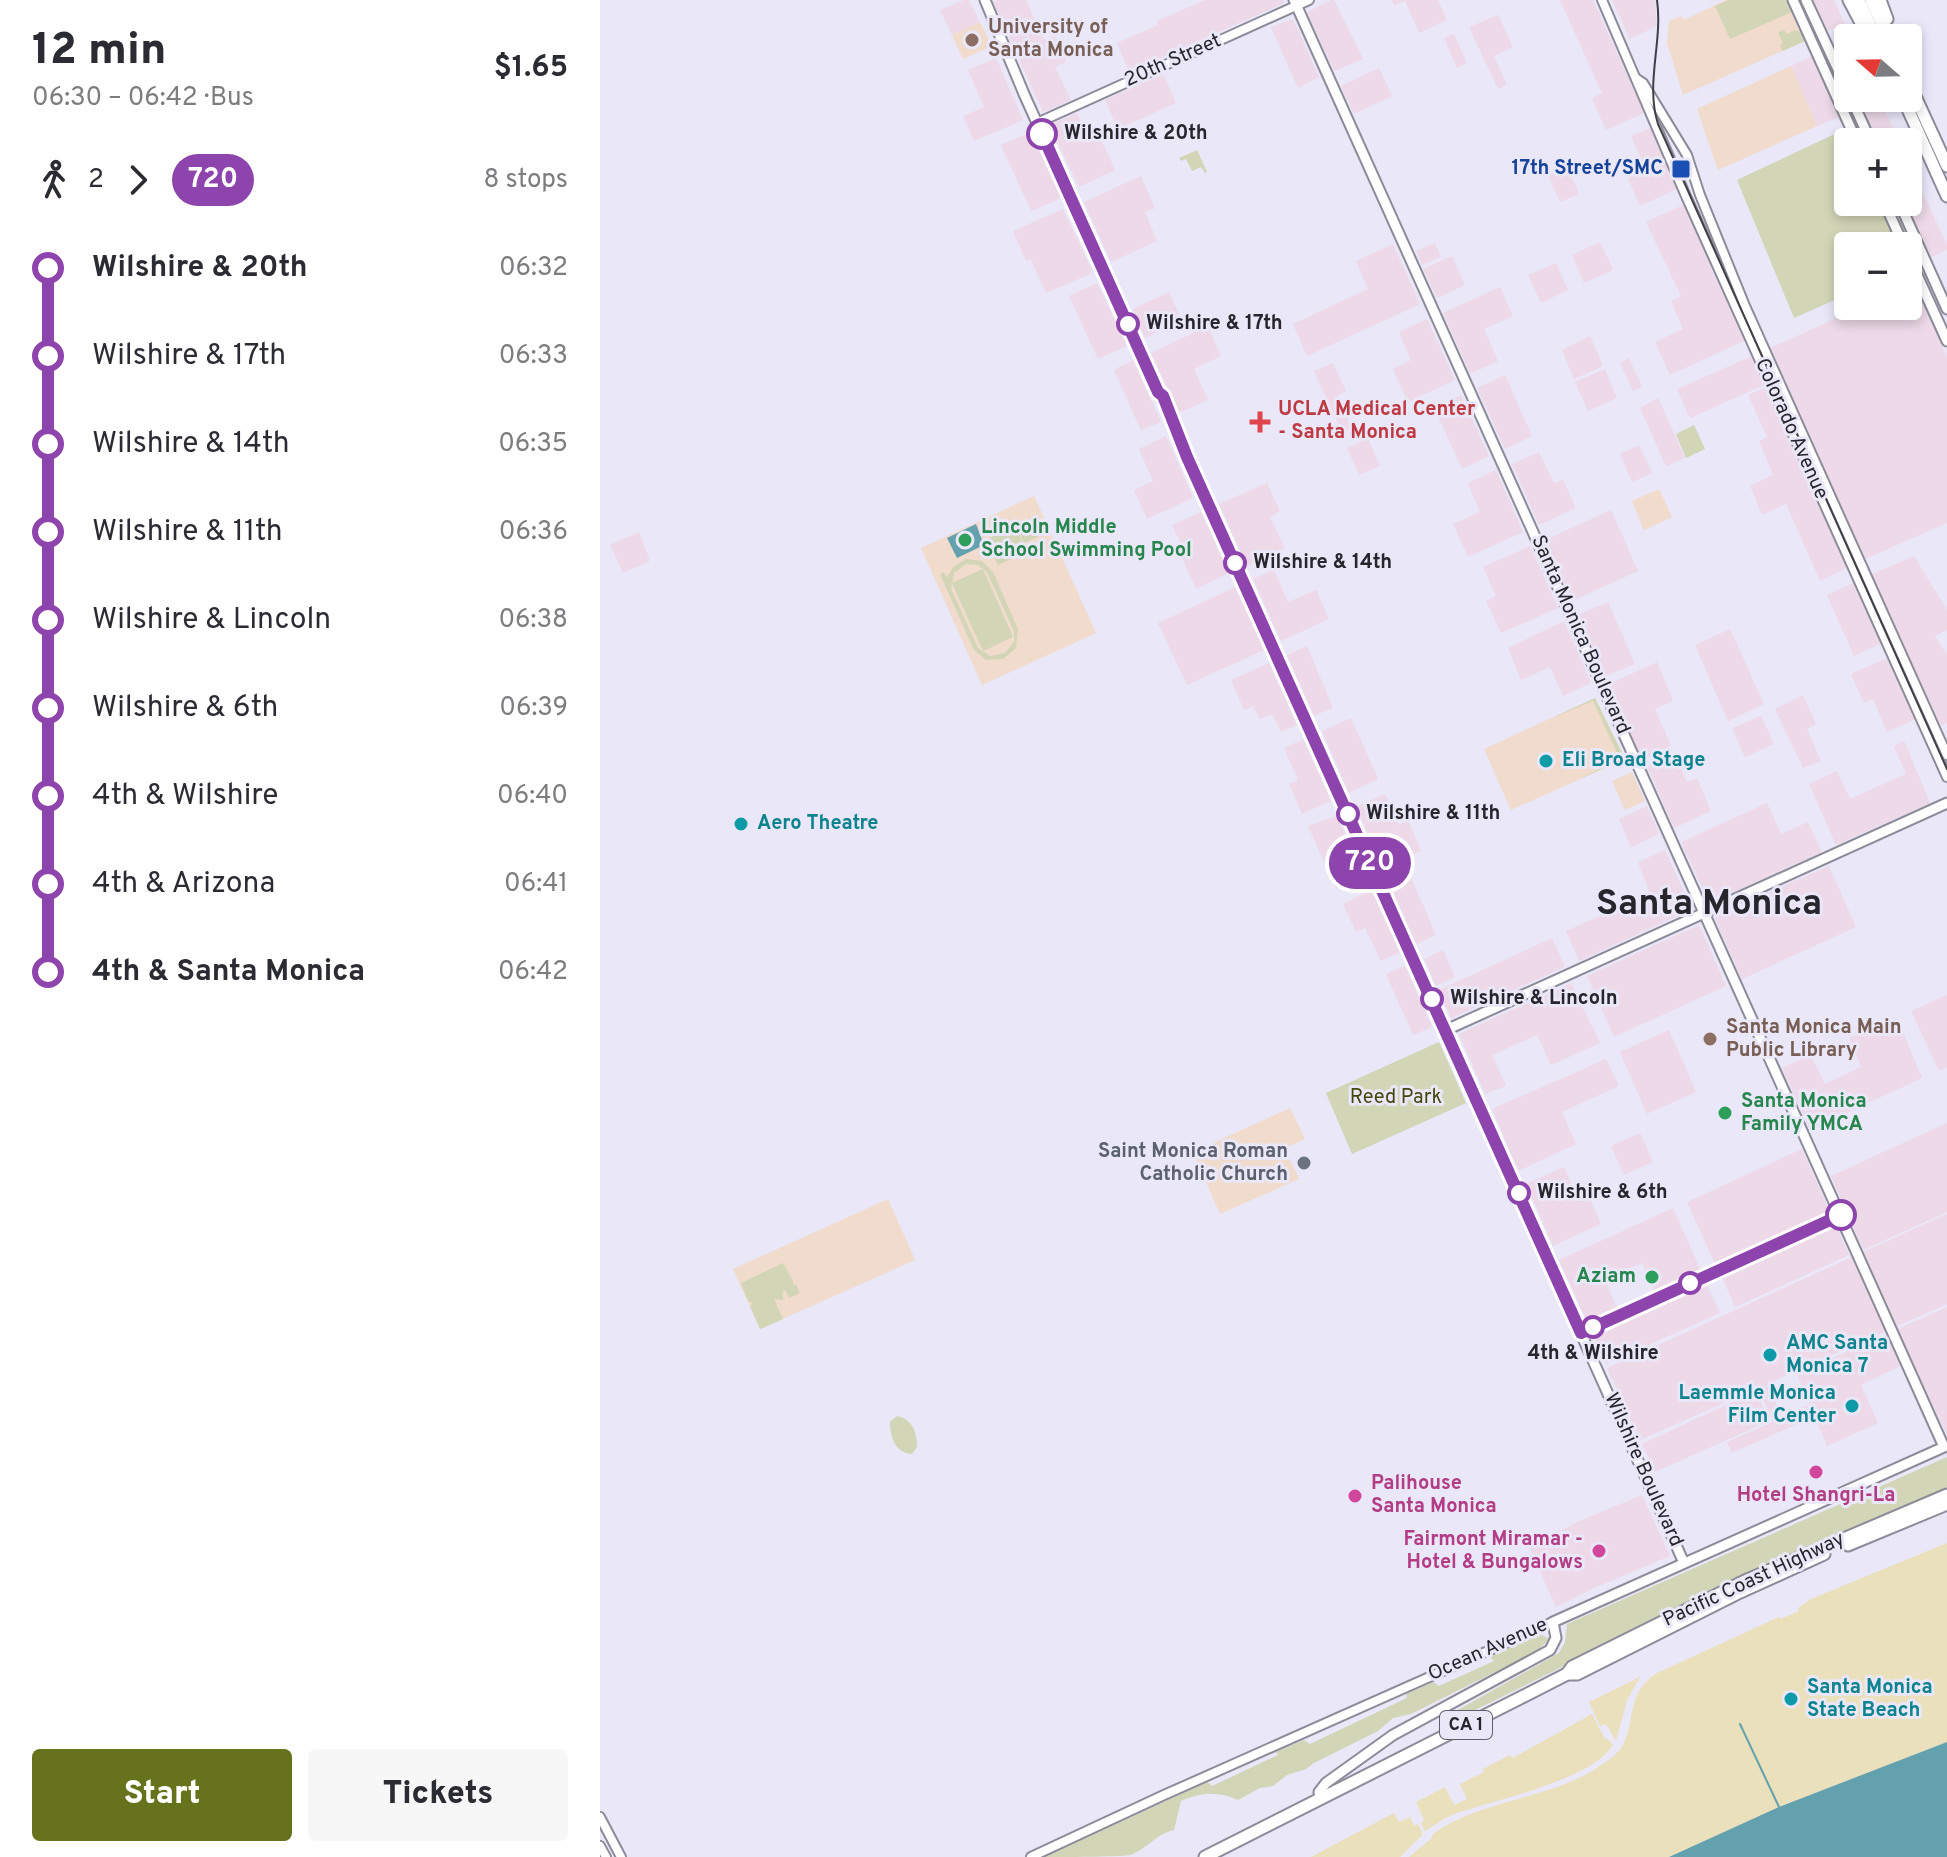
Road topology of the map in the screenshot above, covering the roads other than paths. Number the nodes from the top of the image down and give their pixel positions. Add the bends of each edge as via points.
1 (978, 0) edge
2 (985, 0) edge
3 (1309, 0) edge
4 (1602, 0) edge
5 (1793, 0) edge
6 (1806, 0) edge
7 (1849, 0) edge
8 (1859, 0) edge
9 (1871, 0) edge
10 (1880, 0) edge
11 (1295, 3) edge
12 (1862, 24) edge
13 (1870, 24) edge
14 (1884, 24) edge
15 (1887, 24) edge
16 (1000, 48) junction
17 (1010, 56) junction
18 (1834, 61) edge
19 (1637, 79) junction
20 (1020, 85) junction
21 (1922, 110) edge
22 (1909, 112) edge
23 (1037, 123) junction
24 (1851, 128) edge
25 (1947, 166) edge
26 (1947, 196) edge
27 (1905, 216) edge
28 (1922, 286) edge
29 (1947, 309) edge
30 (1947, 341) edge
31 (1947, 755) edge
32 (1947, 777) edge
33 (1947, 803) edge
34 (1704, 913) junction
35 (1446, 1030) junction
36 (1945, 1446) edge
37 (1947, 1495) edge
38 (1947, 1504) edge
39 (1684, 1563) junction
40 (1676, 1619) junction
41 (1553, 1622) junction
42 (1320, 1799) junction
43 (600, 1817) edge
44 (600, 1846) edge
45 (1208, 1855) edge
46 (606, 1857) edge
47 (621, 1857) edge
48 (1031, 1857) edge

1 - 16 main road, Wilshire Boulevard
2 - 17 main road, Wilshire Boulevard
3 - 11 main road, 20th Street
4 - 19 main road, Colorado Avenue
5 - 24 main road
6 - 18 main road
7 - 12 highway
8 - 13 highway
9 - 14 highway
10 - 15 highway
11 - 23 main road, 20th Street
11 - 34 main road, Santa Monica Boulevard
16 - 17 main road
16 - 20 main road, Wilshire Boulevard
17 - 20 main road, Wilshire Boulevard
19 - 31 main road, Colorado Avenue via 1690,162 1745,306
19 - 32 main road, Colorado Avenue
20 - 23 main road, Wilshire Boulevard
21 - 25 highway
22 - 26 highway
23 - 35 main road, Wilshire Boulevard
27 - 29 main road
28 - 30 main road
33 - 34 main road
34 - 35 main road
34 - 36 main road, Santa Monica Boulevard
35 - 39 main road, Wilshire Boulevard
36 - 39 main road, Ocean Avenue
37 - 40 highway, Pacific Coast Highway / CA 1 via 1796,1558
38 - 40 highway, Pacific Coast Highway / CA 1
39 - 41 main road, Ocean Avenue
40 - 42 highway, Pacific Coast Highway / CA 1 via 1572,1667
41 - 42 main road via 1556,1644 1548,1652 1393,1735 1321,1788
41 - 48 main road, Ocean Avenue
42 - 45 highway, CA 1
43 - 47 main road
44 - 46 main road

